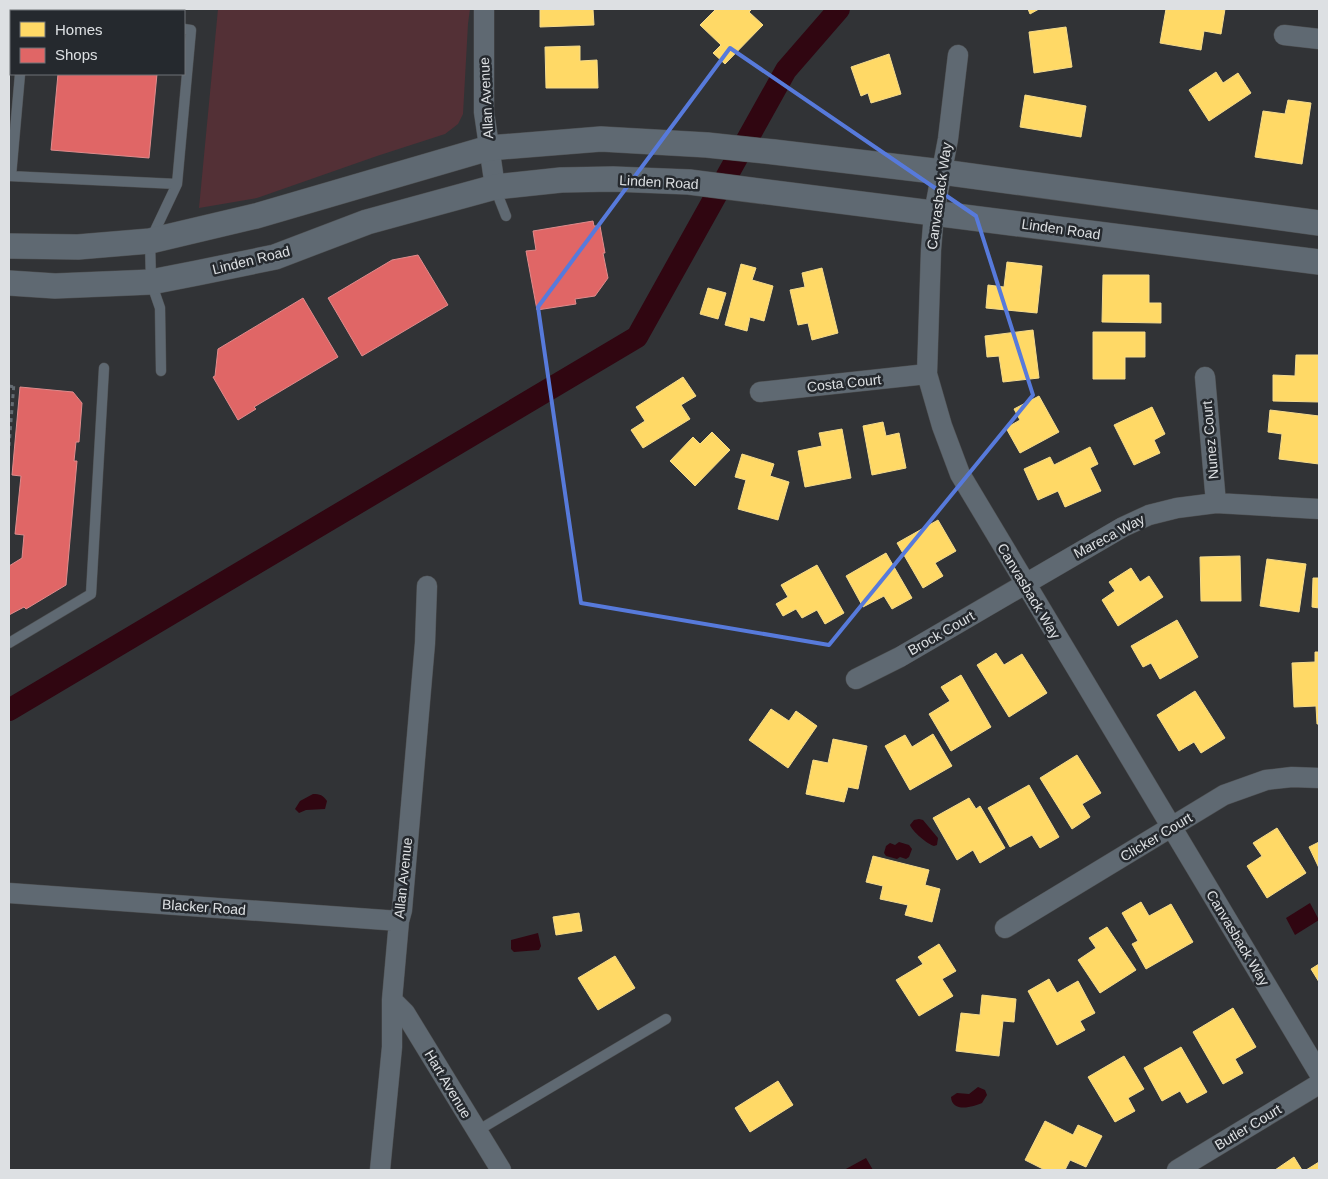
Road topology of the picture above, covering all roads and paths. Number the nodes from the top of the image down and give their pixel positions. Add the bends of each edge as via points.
1 (484, 9) edge
2 (185, 29) edge
3 (1284, 35) dead end
4 (1319, 39) edge
5 (958, 55) dead end
6 (20, 75) edge
7 (489, 148) junction
8 (942, 172) junction
9 (10, 176) edge
10 (177, 184) junction
11 (495, 187) junction
12 (934, 213) junction
13 (506, 216) dead end
14 (1319, 223) edge
15 (150, 241) junction
16 (9, 246) edge
17 (1319, 262) edge
18 (151, 282) junction
19 (9, 283) edge
20 (104, 368) dead end
21 (161, 371) dead end
22 (927, 374) junction
23 (1205, 377) dead end
24 (9, 386) edge
25 (760, 392) dead end
26 (9, 446) edge
27 (1216, 503) junction
28 (1319, 508) edge
29 (1025, 584) junction
30 (427, 586) dead end
31 (9, 643) edge
32 (856, 679) dead end
33 (1319, 778) edge
34 (1172, 827) junction
35 (9, 893) edge
36 (399, 921) junction
37 (1005, 928) dead end
38 (392, 1000) junction
39 (666, 1020) dead end
40 (1319, 1073) edge
41 (1319, 1084) edge
42 (477, 1132) junction
43 (380, 1170) edge
44 (501, 1170) edge
45 (1177, 1170) edge

1 - 7 street, Allan Avenue via 484,112
2 - 10 lane via 191,30
3 - 4 street
5 - 8 street, Canvasback Way
6 - 9 lane
7 - 8 street via 601,140 707,145
7 - 11 street, Allan Avenue
7 - 15 street via 256,216
8 - 12 street, Canvasback Way
8 - 14 street
9 - 10 lane
10 - 15 lane
11 - 12 street, Linden Road via 561,180 689,182
11 - 13 lane
11 - 18 street, Linden Road via 368,222 275,258
12 - 17 street, Linden Road
12 - 22 street, Canvasback Way
15 - 16 street via 78,247
15 - 18 lane
18 - 19 street, Linden Road via 55,286
18 - 21 lane via 160,308
20 - 31 lane via 91,594
22 - 25 street, Costa Court
22 - 29 street, Canvasback Way via 960,474
23 - 27 street, Nunez Court
24 - 26 path via 14,385
27 - 28 street, Mareca Way
27 - 29 street, Mareca Way via 1150,515 1122,527
29 - 32 street, Brock Court
29 - 34 street, Canvasback Way
30 - 36 street, Allan Avenue
33 - 34 street, Clicker Court via 1266,780 1224,795
34 - 37 street, Clicker Court
34 - 40 street, Canvasback Way
35 - 36 street, Blacker Road
36 - 38 street, Allan Avenue
38 - 42 street, Hart Avenue via 405,1013
38 - 43 street, Allan Avenue via 392,1047
39 - 42 lane
41 - 45 street, Butler Court
42 - 44 street, Hart Avenue

